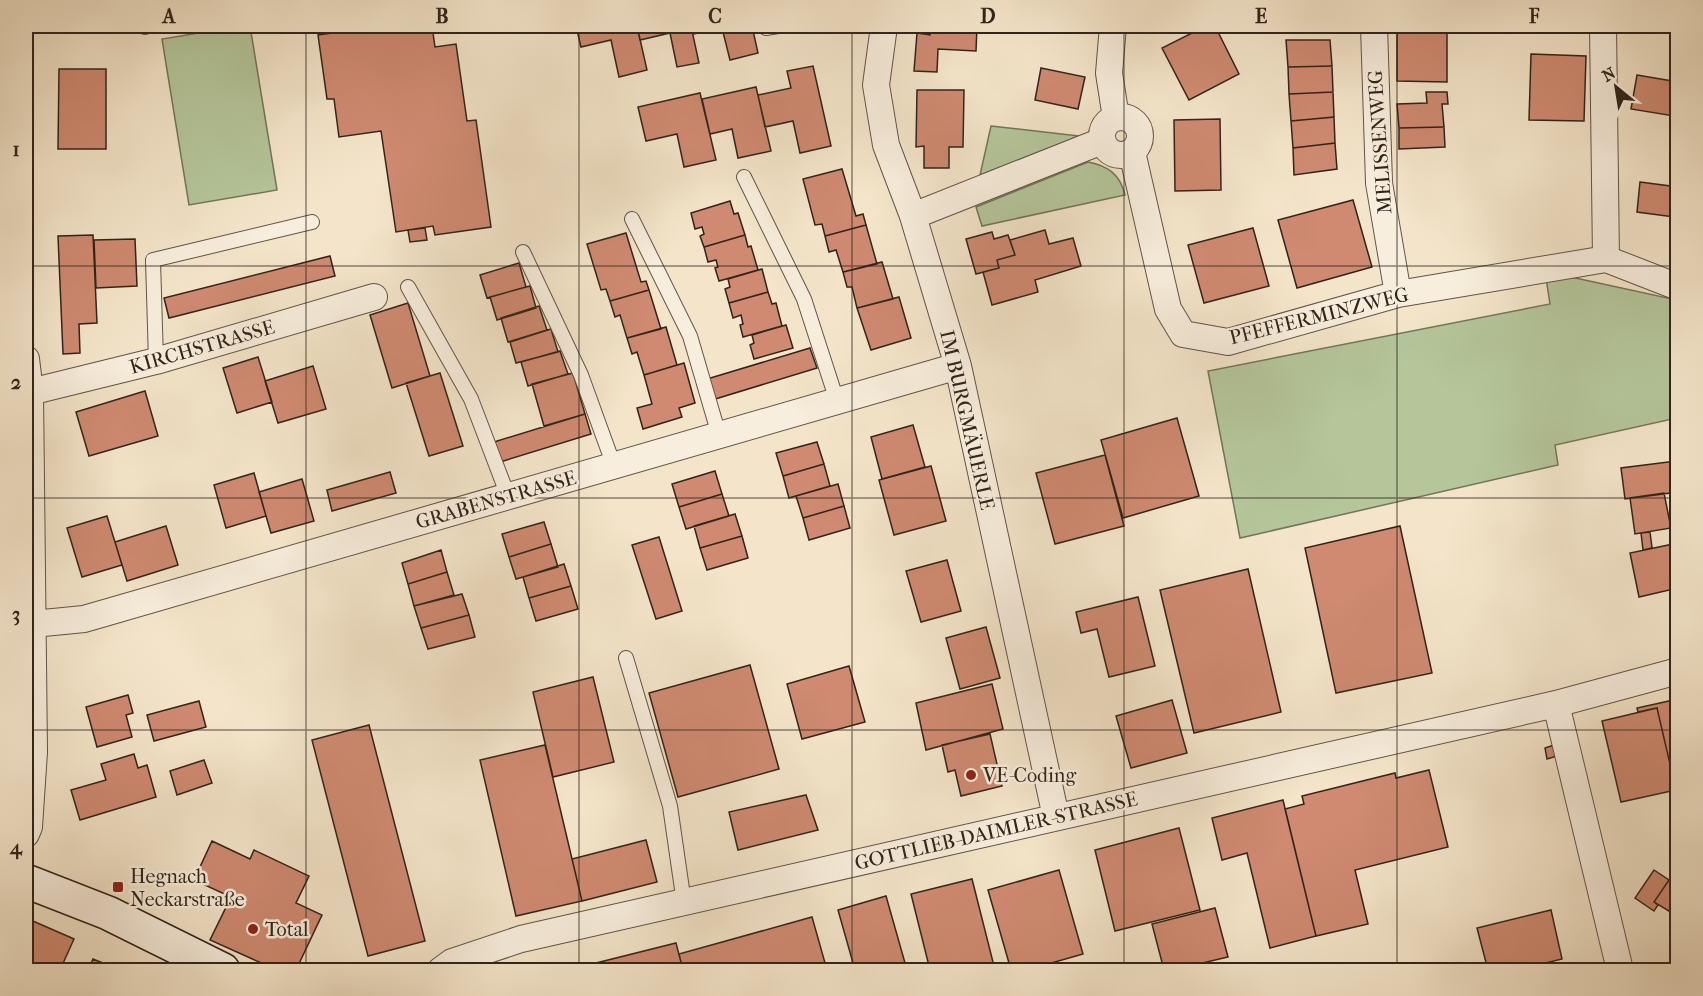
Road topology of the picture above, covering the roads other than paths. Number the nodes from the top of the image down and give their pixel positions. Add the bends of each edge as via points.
1 (884, 26) edge
2 (1113, 26) edge
3 (1374, 26) edge
4 (1603, 26) edge
5 (1116, 117) junction
6 (1102, 141) junction
7 (1132, 152) junction
8 (744, 177) dead end
9 (913, 216) junction
10 (632, 219) dead end
11 (312, 222) dead end
12 (523, 252) dead end
13 (1606, 259) junction
14 (408, 287) dead end
15 (1677, 287) edge
16 (1398, 294) junction
17 (374, 297) dead end
18 (26, 359) edge
19 (156, 361) junction
20 (957, 366) junction
21 (30, 393) junction
22 (837, 401) junction
23 (719, 435) junction
24 (614, 465) junction
25 (508, 496) junction
26 (33, 624) junction
27 (626, 658) dead end
28 (1677, 671) edge
29 (1556, 704) junction
30 (30, 759) edge
31 (1056, 817) junction
32 (26, 834) edge
33 (26, 881) edge
34 (684, 903) junction
35 (224, 970) edge
36 (441, 970) edge
37 (1620, 970) edge

1 - 9 street, IM BURGMÄUERLE via 876,85 886,145
2 - 5 street via 1109,73
3 - 16 street, MELISSENWEG via 1379,183
4 - 13 street
5 - 6 street via 1102,131
5 - 7 street via 1125,117 1138,127 1138,143
6 - 7 street via 1113,154
6 - 9 street
7 - 16 street, PFEFFERMINZWEG via 1168,309 1183,334 1228,342
8 - 22 lane via 804,299
9 - 20 street, IM BURGMÄUERLE
10 - 23 lane via 690,336
11 - 19 lane via 153,260
12 - 24 lane via 581,375
13 - 15 street
13 - 16 street, PFEFFERMINZWEG
14 - 25 lane via 471,399
17 - 19 street, KIRCHSTRASSE
18 - 21 street
19 - 21 street, KIRCHSTRASSE
20 - 22 street, GRABENSTRASSE
20 - 31 street, IM BURGMÄUERLE
21 - 26 street
22 - 23 street, GRABENSTRASSE
23 - 24 street, GRABENSTRASSE
24 - 25 street, GRABENSTRASSE
25 - 26 street, GRABENSTRASSE via 84,620
26 - 30 street
27 - 34 lane via 670,806
28 - 29 street, GOTTLIEB-DAIMLER-STRASSE
29 - 31 street, GOTTLIEB-DAIMLER-STRASSE
29 - 37 street
30 - 32 street
31 - 34 street, GOTTLIEB-DAIMLER-STRASSE
33 - 35 main road via 108,913
34 - 36 street, GOTTLIEB-DAIMLER-STRASSE via 520,939 452,962

